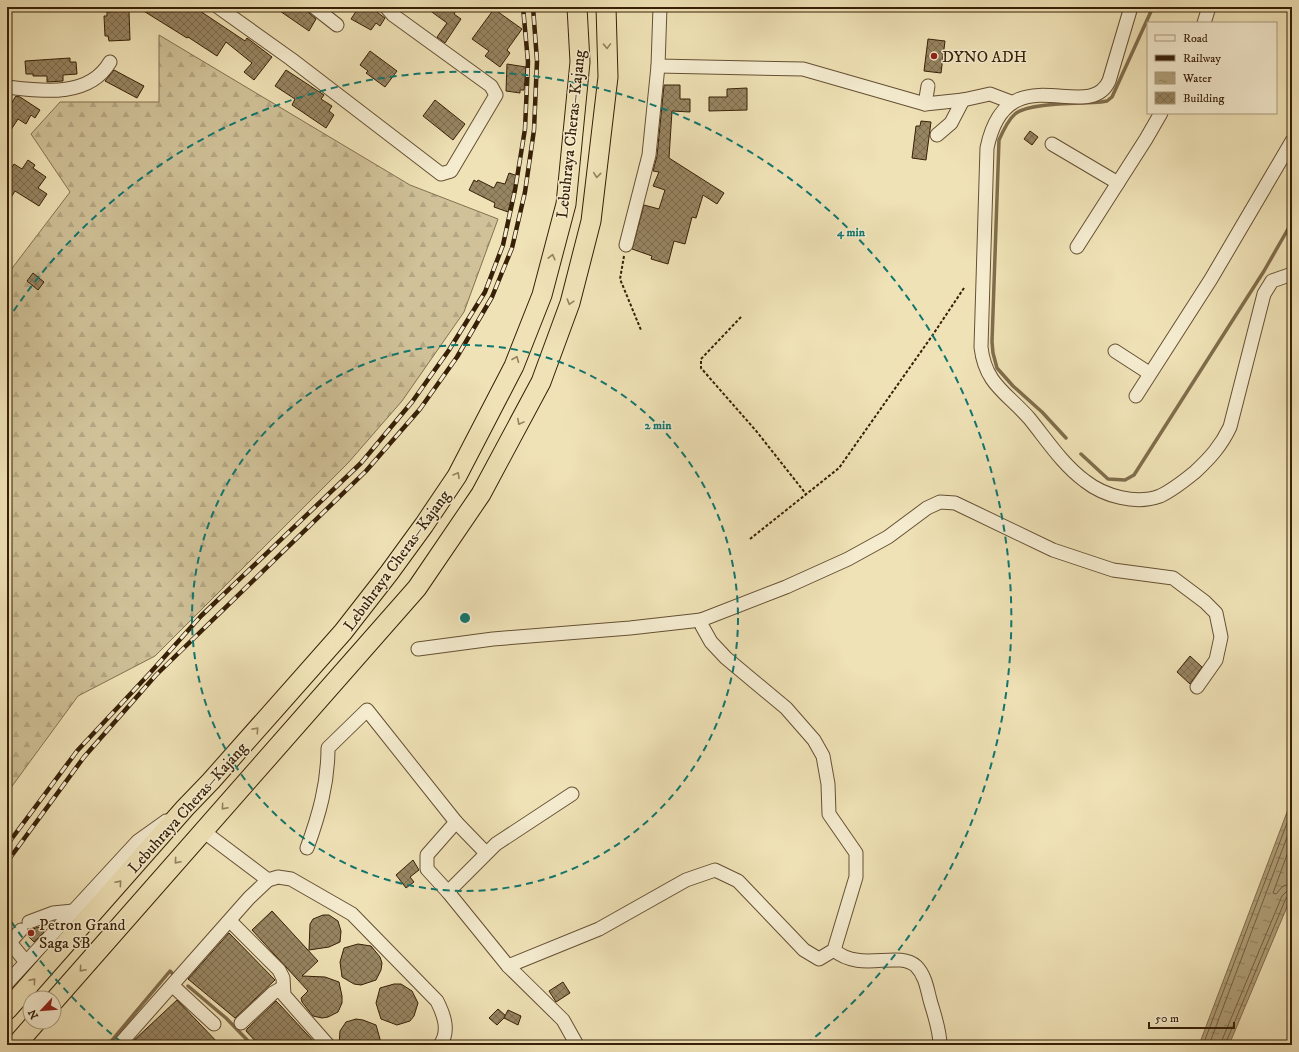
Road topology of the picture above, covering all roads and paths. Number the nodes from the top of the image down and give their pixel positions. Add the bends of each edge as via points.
1 (218, 7) edge
2 (314, 7) edge
3 (386, 7) edge
4 (577, 7) edge
5 (606, 7) edge
6 (660, 7) edge
7 (1131, 7) edge
8 (1209, 7) edge
9 (1204, 22) edge
10 (337, 25) dead end
11 (110, 62) dead end
12 (658, 66) junction
13 (928, 86) dead end
14 (7, 87) edge
15 (963, 100) junction
16 (1011, 102) junction
17 (925, 104) junction
18 (1160, 114) edge
19 (937, 135) dead end
20 (1292, 141) edge
21 (1052, 144) dead end
22 (1118, 183) junction
23 (626, 245) joint
24 (1076, 247) dead end
25 (1292, 274) edge
26 (964, 288) dead end
27 (740, 317) dead end
28 (641, 330) dead end
29 (1115, 351) dead end
30 (1149, 373) junction
31 (1136, 396) dead end
32 (806, 494) junction
33 (750, 539) dead end
34 (701, 620) junction
35 (418, 649) dead end
36 (1197, 687) dead end
37 (572, 794) dead end
38 (185, 808) junction
39 (456, 822) junction
40 (203, 832) junction
41 (307, 848) dead end
42 (486, 853) junction
43 (268, 880) junction
44 (448, 892) junction
45 (73, 911) junction
46 (230, 921) junction
47 (834, 950) junction
48 (26, 962) junction
49 (508, 966) junction
50 (7, 983) edge
51 (173, 986) junction
52 (282, 988) junction
53 (62, 992) edge
54 (7, 1010) edge
55 (241, 1022) dead end
56 (214, 1024) dead end
57 (29, 1030) edge
58 (16, 1045) edge
59 (120, 1045) edge
60 (328, 1045) edge
61 (440, 1045) edge
62 (577, 1045) edge
63 (940, 1045) edge

1 - 3 street via 291,59 441,174 451,171 496,95 491,86 393,15
2 - 10 street
38 -> 4 highway, Lebuhraya Cheras–Kajang via 343,632 415,537 457,476 514,366 542,295 566,204 580,62
5 -> 40 highway, Lebuhraya Cheras–Kajang via 608,78 591,221 570,303 541,382 481,494 417,588
6 - 12 street
7 - 16 street via 1109,81 1102,91 1087,96 1029,96
8 - 9 street
11 - 14 street via 104,72 70,90 42,91
12 - 17 street via 803,69
12 - 23 street via 649,155
13 - 17 street
15 - 16 street via 990,94
15 - 17 street
15 - 19 street via 951,123
16 - 25 street via 998,117 987,148 982,357 997,387 1024,412 1050,447 1074,472 1097,489 1122,498 1158,496 1180,484 1210,458 1230,427 1264,294 1272,282
18 - 22 street
20 - 30 street via 1211,279
21 - 22 street
22 - 24 street
23 - 28 path via 620,279
26 - 32 path via 839,468
27 - 32 path via 701,359 701,368 753,427
29 - 30 street
30 - 31 street
32 - 33 path
34 - 35 street via 493,638
34 - 36 street via 786,587 848,559 888,537 927,508 940,502 955,503 1053,550 1113,570 1173,578 1205,602 1216,613 1221,637 1216,660
34 - 47 street via 711,642 726,658 786,708 814,740 823,756 828,784 829,814 856,854 856,877
37 - 42 street
38 - 45 street via 138,841
54 -> 38 highway, Lebuhraya Cheras–Kajang
39 - 41 street via 367,710 328,748 328,771 321,808
39 - 42 street
39 - 44 street via 427,855 427,869
40 - 43 street
40 -> 53 highway, Lebuhraya Cheras–Kajang
42 - 44 street
43 - 46 street
43 - 61 street via 278,877 291,879 352,914 437,1001 443,1011 445,1022 445,1034
44 - 49 street
45 - 48 street
45 - 48 street via 52,913 25,926 12,940 12,945
46 - 51 street
46 - 52 street via 279,970 283,978
47 - 49 street via 819,959 804,950 738,881 715,870 686,880 599,929
47 - 63 street via 849,960 906,961 915,965 926,982
48 - 50 street
49 - 62 street via 563,1020
51 - 56 street
51 - 59 street
52 - 55 street
52 - 60 street via 292,1006
57 - 58 highway

